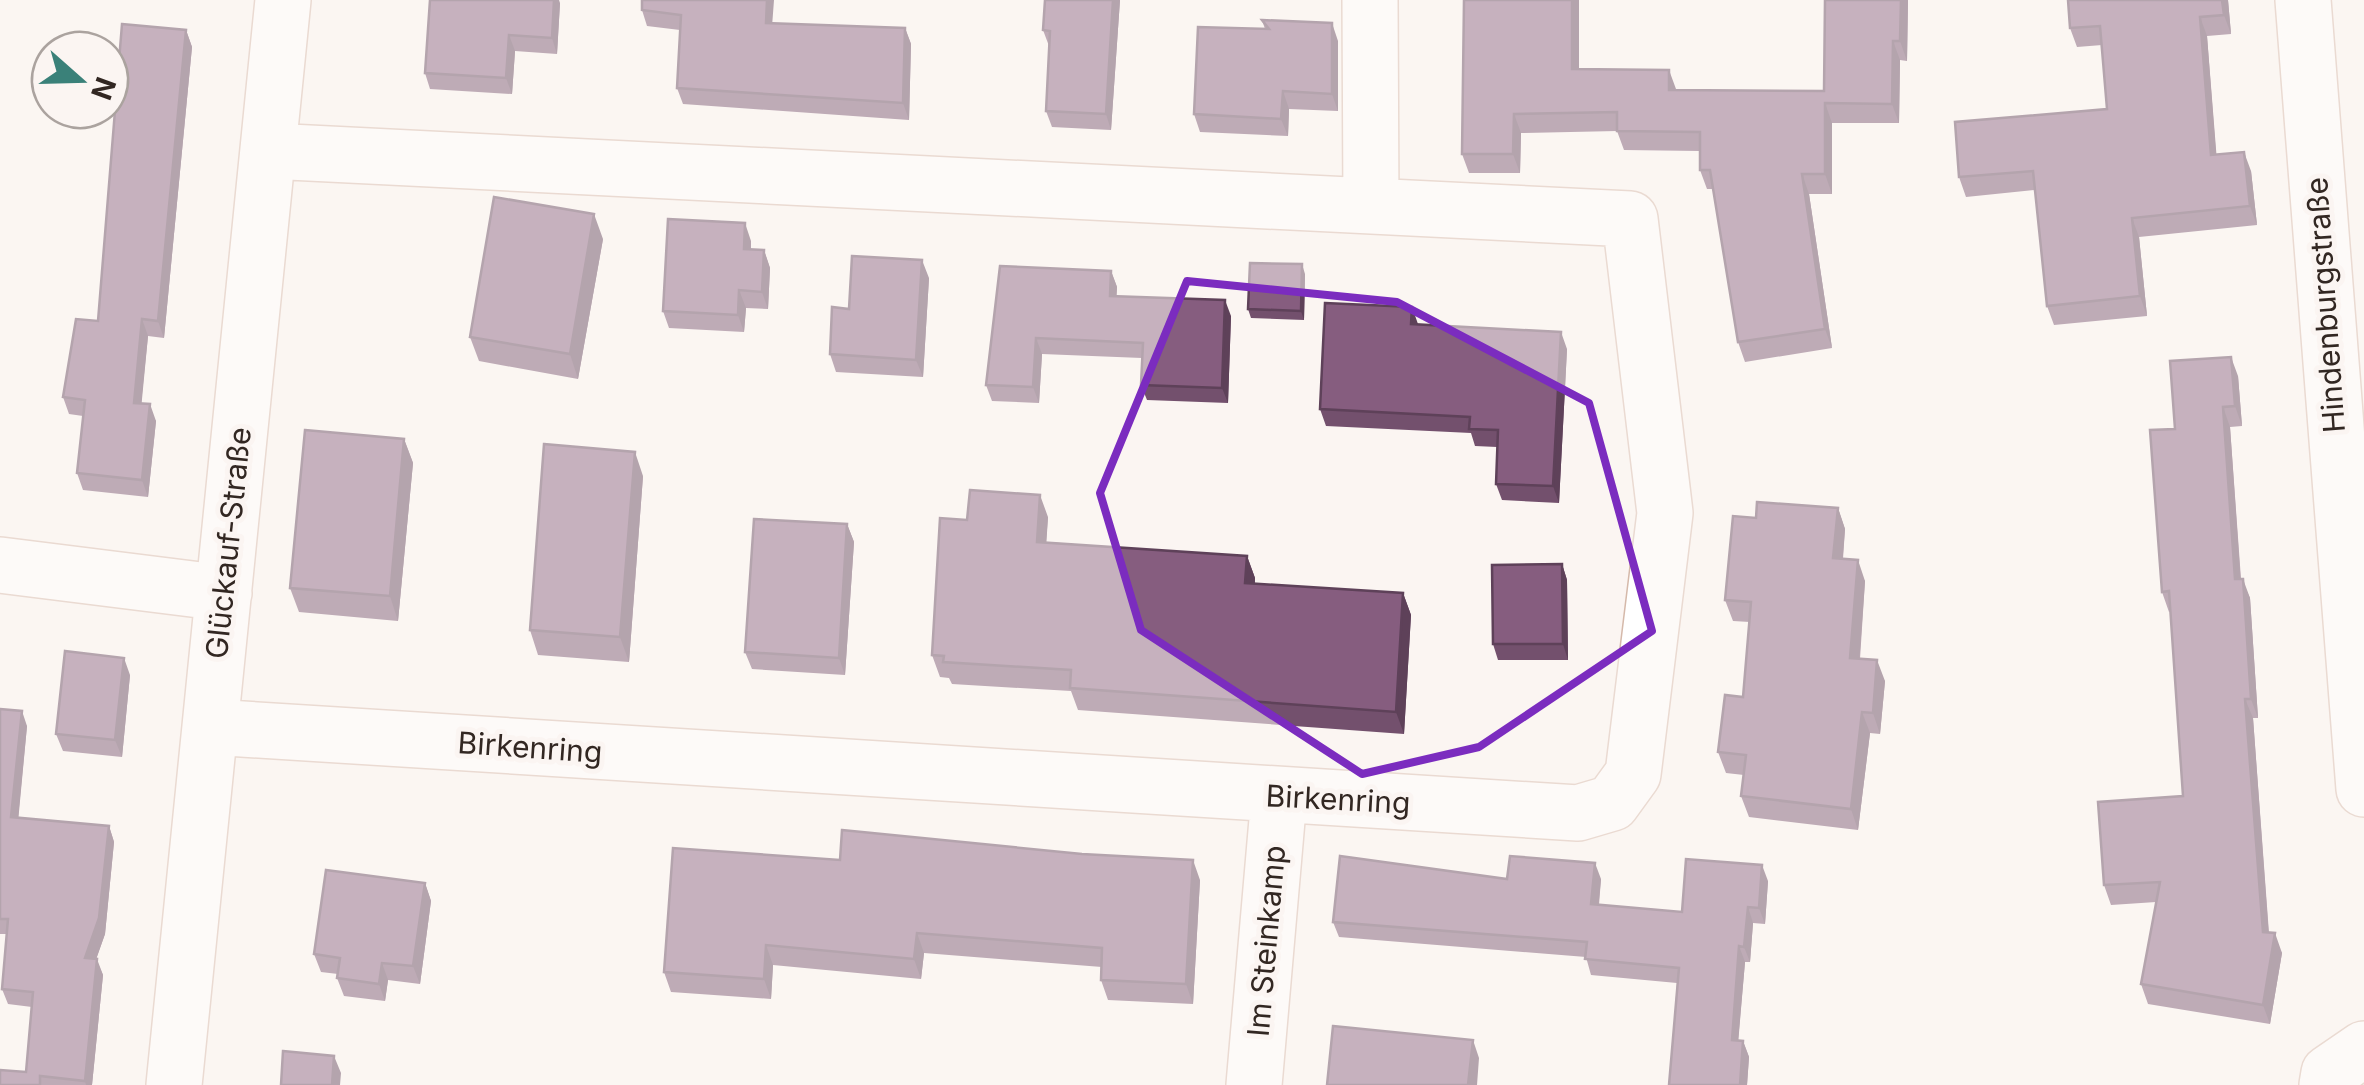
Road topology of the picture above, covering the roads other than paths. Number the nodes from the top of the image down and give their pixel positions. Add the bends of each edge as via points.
1 (283, 0) edge
2 (1370, 0) edge
3 (2303, 0) edge
4 (269, 151) junction
5 (1371, 206) junction
6 (0, 565) edge
7 (224, 593) junction
8 (211, 727) junction
9 (2364, 789) edge
10 (1279, 797) junction
11 (2364, 1049) edge
12 (174, 1085) edge
13 (1254, 1085) edge
14 (2328, 1085) edge

1 - 4 street, Glückauf-Straße
2 - 5 street
3 - 9 street, Hindenburgstraße
4 - 5 street, Birkenring
4 - 7 street, Glückauf-Straße
5 - 10 street, Birkenring via 1630,219 1666,513 1632,774 1612,803 1578,812
6 - 7 street
7 - 8 street, Glückauf-Straße
8 - 10 street, Birkenring
8 - 12 street, Glückauf-Straße
10 - 13 street, Im Steinkamp
11 - 14 street via 2329,1073

